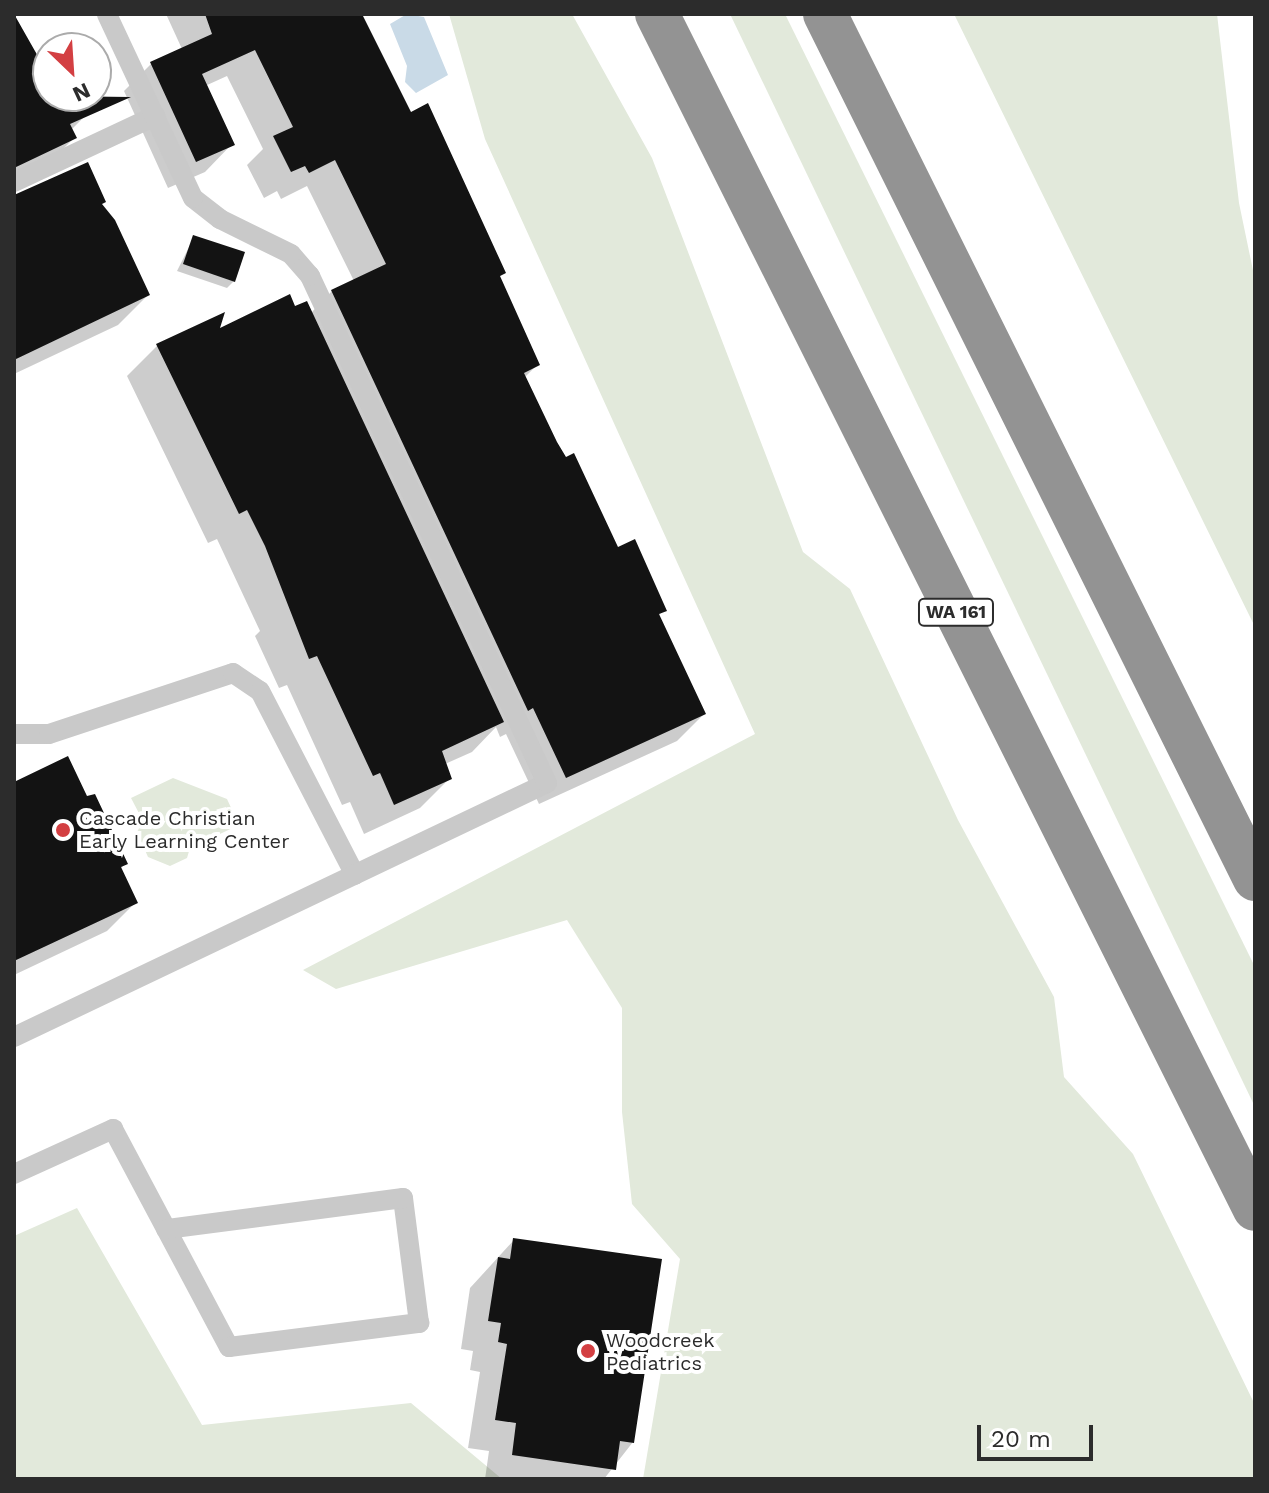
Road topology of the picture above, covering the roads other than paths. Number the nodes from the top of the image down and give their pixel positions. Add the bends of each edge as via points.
1 (107, 14) edge
2 (657, 14) edge
3 (825, 14) edge
4 (155, 116) junction
5 (14, 182) edge
6 (14, 734) edge
7 (355, 875) junction
8 (1255, 879) edge
9 (14, 1037) edge
10 (14, 1174) edge
11 (1255, 1209) edge
12 (166, 1229) junction

1 - 4 lane
2 - 11 highway, WA 161
3 - 8 highway
4 - 5 lane
4 - 7 lane via 193,198 220,219 291,254 310,276 547,783
6 - 7 lane via 49,734 233,673 260,691
7 - 9 lane
10 - 12 lane via 113,1129
12 - 12 lane via 229,1347 419,1323 403,1198

